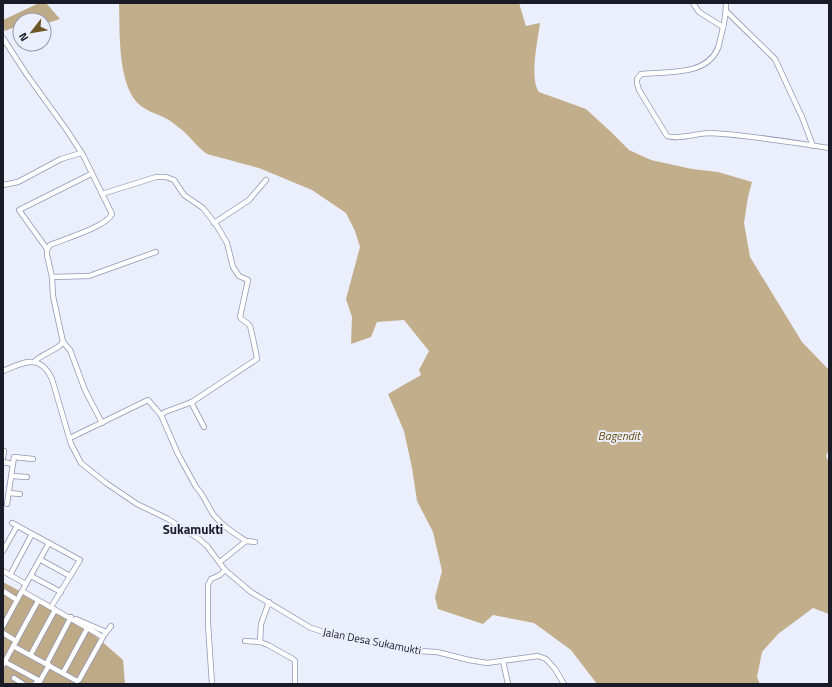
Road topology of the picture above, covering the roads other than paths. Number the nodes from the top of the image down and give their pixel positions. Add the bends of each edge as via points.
1 (693, 3) edge
2 (726, 3) edge
3 (726, 11) junction
4 (723, 27) junction
5 (3, 38) edge
6 (813, 146) junction
7 (829, 148) edge
8 (81, 153) junction
9 (91, 174) junction
10 (266, 180) dead end
11 (3, 185) edge
12 (102, 194) junction
13 (214, 223) junction
14 (47, 249) junction
15 (156, 252) dead end
16 (52, 277) junction
17 (63, 342) junction
18 (34, 362) junction
19 (3, 371) edge
20 (191, 402) junction
21 (161, 415) junction
22 (102, 423) junction
23 (204, 427) dead end
24 (70, 438) junction
25 (4, 451) dead end
26 (3, 458) edge
27 (33, 459) dead end
28 (3, 462) edge
29 (13, 464) junction
30 (11, 476) junction
31 (27, 477) dead end
32 (9, 493) junction
33 (20, 494) dead end
34 (7, 504) dead end
35 (12, 523) dead end
36 (17, 526) junction
37 (32, 534) junction
38 (246, 541) junction
39 (255, 542) dead end
40 (49, 543) junction
41 (3, 551) edge
42 (41, 560) junction
43 (220, 562) junction
44 (225, 570) junction
45 (3, 571) edge
46 (10, 575) junction
47 (31, 576) junction
48 (70, 576) junction
49 (26, 584) junction
50 (3, 591) edge
51 (22, 591) junction
52 (61, 592) junction
53 (17, 600) junction
54 (38, 601) junction
55 (269, 602) junction
56 (53, 609) junction
57 (71, 618) junction
58 (3, 626) edge
59 (88, 626) junction
60 (111, 626) dead end
61 (106, 632) junction
62 (3, 634) edge
63 (103, 637) junction
64 (16, 641) junction
65 (245, 641) dead end
66 (260, 642) junction
67 (13, 646) junction
68 (31, 654) junction
69 (503, 661) junction
70 (4, 664) edge
71 (48, 664) junction
72 (63, 673) junction
73 (14, 678) dead end
74 (38, 682) edge
75 (23, 684) edge
76 (212, 684) edge
77 (295, 684) edge
78 (508, 684) edge
79 (564, 684) edge

1 - 4 street via 699,12
2 - 3 street
3 - 4 street
3 - 6 street via 775,58
4 - 6 street via 718,48 708,62 700,67 641,74 636,79 667,136 708,133
5 - 8 street
6 - 7 street
8 - 9 street
8 - 11 street via 60,159 18,182
9 - 12 street
9 - 14 street via 19,210
10 - 13 street via 249,200
12 - 13 street via 156,177 166,177 174,180 184,195 203,208
12 - 14 street via 112,214 110,217 98,226 50,245
13 - 20 street via 227,243 233,267 239,276 248,280 240,317 250,327 254,350 258,357
14 - 16 street
15 - 16 street via 89,276
16 - 17 street via 53,296
17 - 18 street
17 - 22 street via 70,350 84,390
18 - 19 street via 23,363
18 - 24 street, Jalan Desa Sukamukti via 42,364 52,379
20 - 21 street
20 - 23 street
21 - 22 street via 148,400
21 - 38 street via 178,454 214,515 226,528
22 - 24 street
24 - 43 street, Jalan Desa Sukamukti via 75,454 90,472 137,504 168,519 199,539
25 - 26 street
27 - 29 street via 14,457
28 - 29 street
29 - 30 street
30 - 31 street
30 - 32 street
32 - 33 street
32 - 34 street
35 - 36 street
36 - 37 street
36 - 41 street
37 - 40 street
37 - 46 street
38 - 39 street
38 - 43 street
40 - 42 street
40 - 48 street via 80,560
42 - 47 street
42 - 48 street
43 - 44 street, Jalan Desa Sukamukti
44 - 55 street, Jalan Desa Sukamukti
44 - 76 street via 211,579 208,585
45 - 46 street
46 - 49 street
47 - 49 street
47 - 52 street
48 - 52 street
49 - 51 street
50 - 53 street
51 - 53 street
51 - 54 street
52 - 56 street
53 - 58 street
54 - 56 street
54 - 64 street
55 - 66 street via 261,624
55 - 69 street, Jalan Desa Sukamukti via 327,634 487,663
56 - 57 street
56 - 68 street
57 - 59 street
57 - 71 street
59 - 61 street
59 - 63 street
59 - 72 street
60 - 61 street
61 - 63 street
62 - 64 street
63 - 72 street via 79,680
64 - 67 street
65 - 66 street
66 - 77 street via 294,659
67 - 68 street
67 - 70 street
68 - 71 street
69 - 78 street
69 - 79 street, Jalan Desa Sukamukti via 538,656 546,659
70 - 74 street
71 - 72 street
71 - 74 street
73 - 75 street

